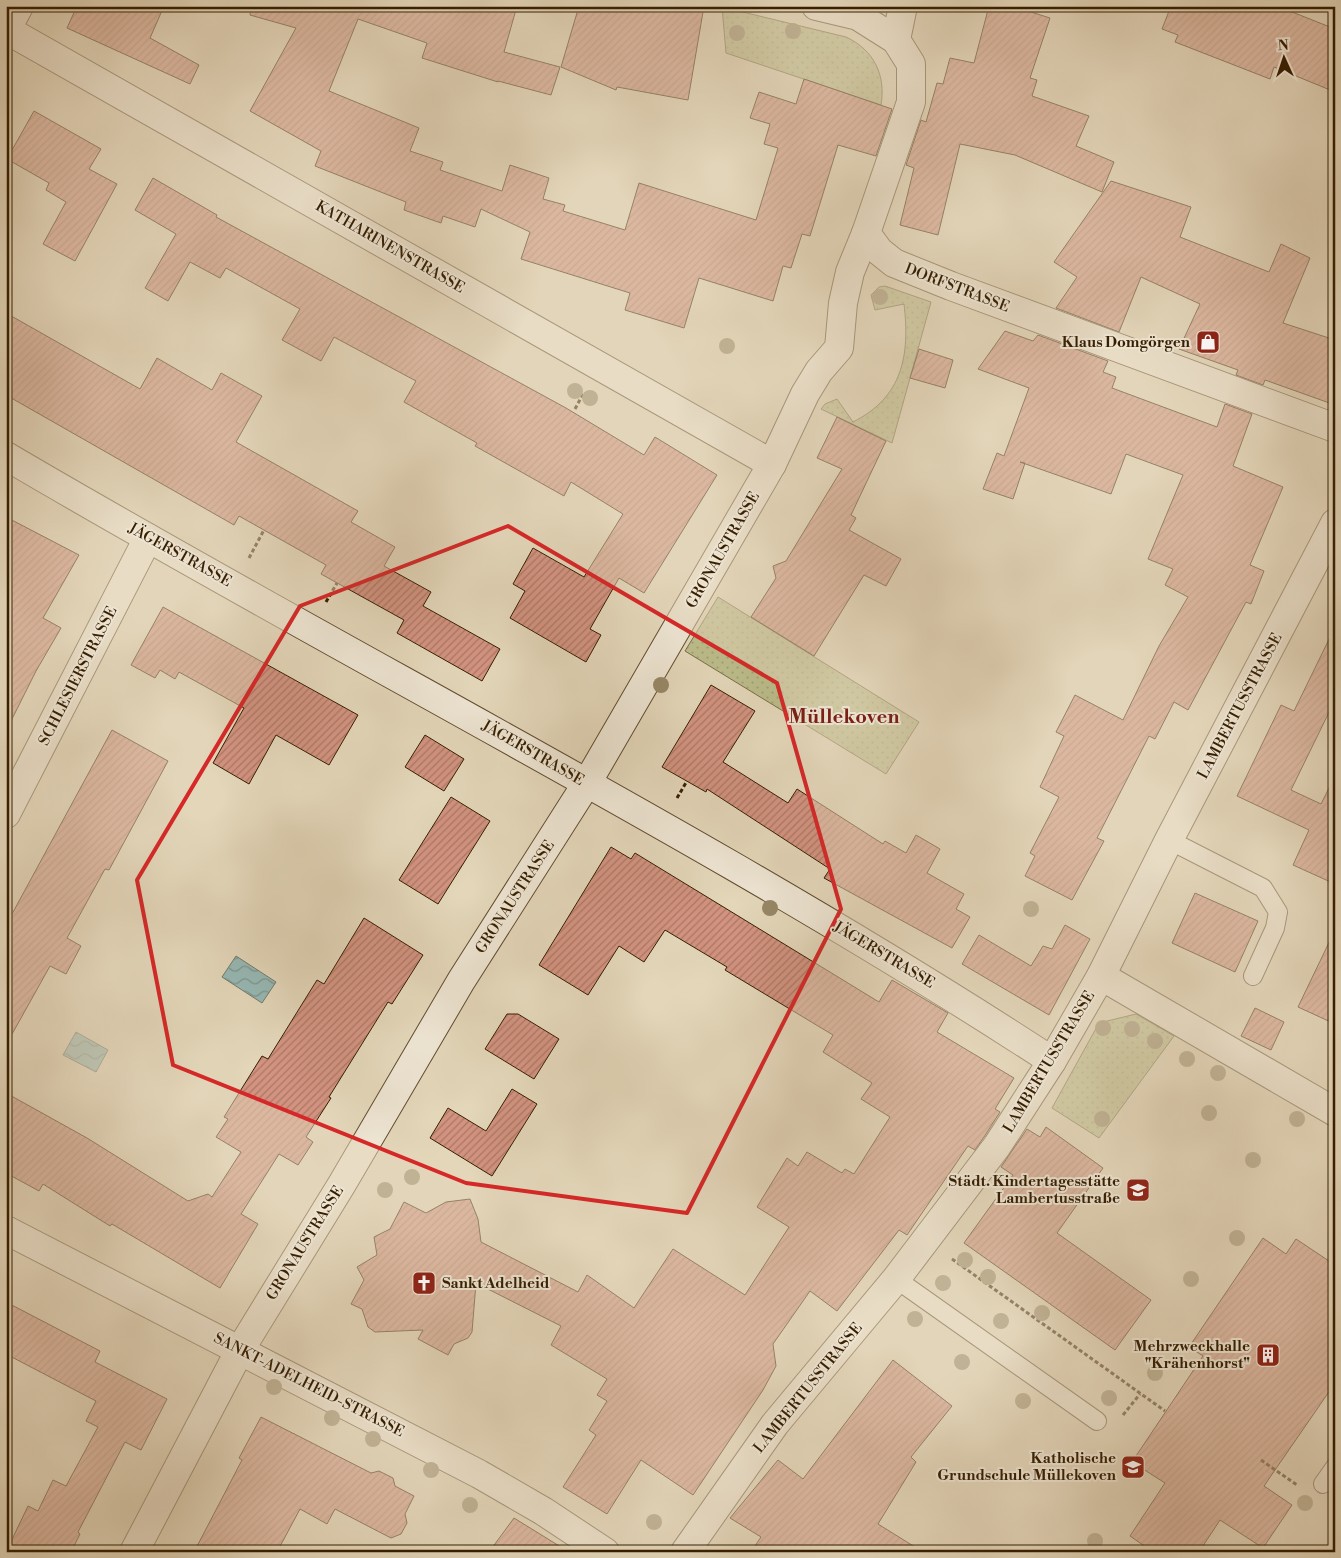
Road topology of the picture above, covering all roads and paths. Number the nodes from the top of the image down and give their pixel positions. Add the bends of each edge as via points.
1 (816, 6) edge
2 (903, 6) edge
3 (11, 22) edge
4 (896, 40) junction
5 (866, 233) junction
6 (1335, 428) edge
7 (6, 456) edge
8 (772, 464) junction
9 (1335, 523) edge
10 (148, 538) junction
11 (587, 783) junction
12 (6, 814) edge
13 (1169, 840) junction
14 (1101, 976) junction
15 (1253, 976) dead end
16 (1052, 1062) junction
17 (1335, 1112) edge
18 (6, 1230) edge
19 (925, 1240) junction
20 (896, 1279) junction
21 (240, 1350) junction
22 (1165, 1411) dead end
23 (1096, 1421) dead end
24 (1335, 1467) edge
25 (1324, 1484) dead end
26 (134, 1552) edge
27 (605, 1552) edge
28 (685, 1552) edge

1 - 4 street via 858,16
2 - 4 street
3 - 8 street, KATHARINENSTRASSE
4 - 5 street via 912,64 910,102
5 - 6 street, DORFSTRASSE via 894,264
5 - 8 street, GRONAUSTRASSE via 850,272 839,348 818,371 804,394
7 - 10 street, JÄGERSTRASSE
8 - 11 street, GRONAUSTRASSE
9 - 13 street, LAMBERTUSSTRASSE
10 - 11 street, JÄGERSTRASSE
10 - 12 street, SCHLESIERSTRASSE
11 - 16 street, JÄGERSTRASSE via 743,870 917,975
11 - 21 street, GRONAUSTRASSE via 461,981
13 - 14 street, LAMBERTUSSTRASSE
13 - 15 lane via 1263,888 1278,912 1275,928
14 - 16 street, LAMBERTUSSTRASSE
14 - 17 street
16 - 19 street, LAMBERTUSSTRASSE via 997,1146
18 - 21 street, SANKT-ADELHEID-STRASSE
19 - 20 street, LAMBERTUSSTRASSE
19 - 22 path
20 - 23 lane
20 - 28 street, LAMBERTUSSTRASSE via 775,1424
21 - 26 street, GRONAUSTRASSE
21 - 27 street, SANKT-ADELHEID-STRASSE via 479,1474
24 - 25 lane

